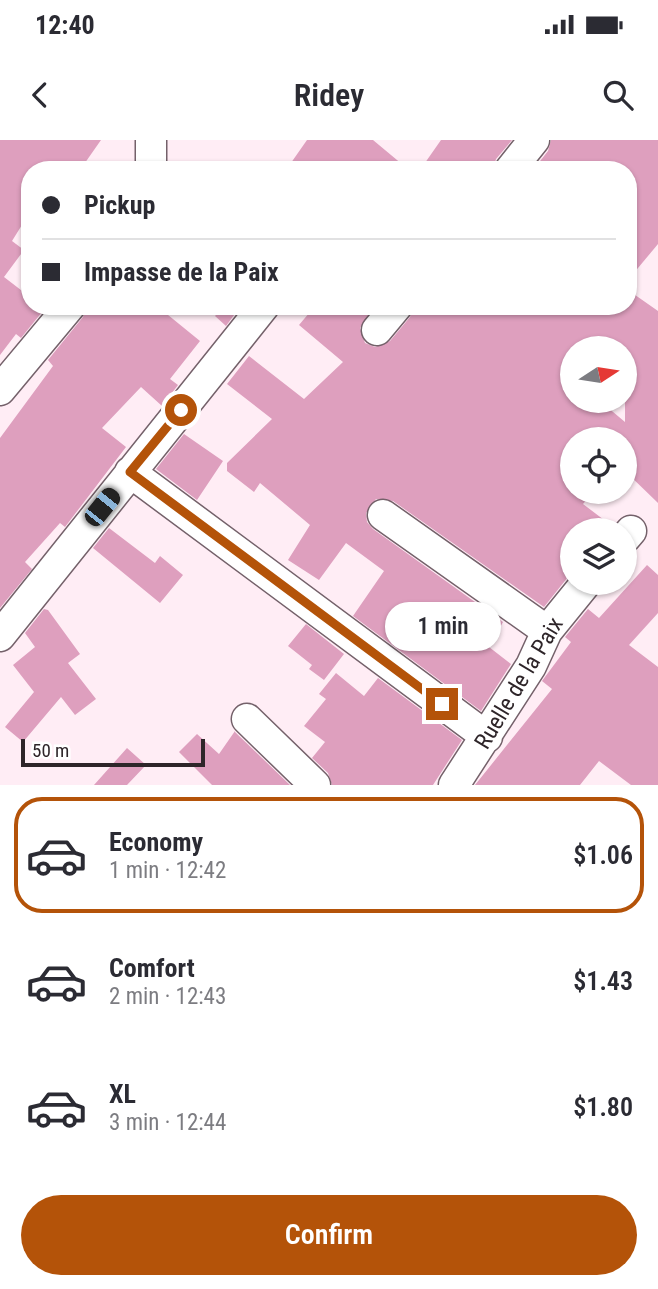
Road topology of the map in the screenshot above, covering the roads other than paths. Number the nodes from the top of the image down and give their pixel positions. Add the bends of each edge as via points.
1 (151, 140) edge
2 (534, 140) edge
3 (151, 161) edge
4 (517, 161) edge
5 (62, 315) edge
6 (257, 315) edge
7 (390, 315) edge
8 (377, 330) dead end
9 (0, 390) edge
10 (130, 472) junction
11 (383, 515) dead end
12 (576, 595) edge
13 (547, 631) junction
14 (0, 636) edge
15 (247, 719) dead end
16 (487, 737) junction
17 (315, 785) edge
18 (454, 785) edge

1 - 3 street
2 - 4 street
5 - 9 street
6 - 10 street
7 - 8 street
10 - 14 street
10 - 16 street
11 - 13 street
12 - 13 street, Ruelle de la Paix
13 - 16 street, Ruelle de la Paix
15 - 17 street
16 - 18 street, Ruelle de la Paix

